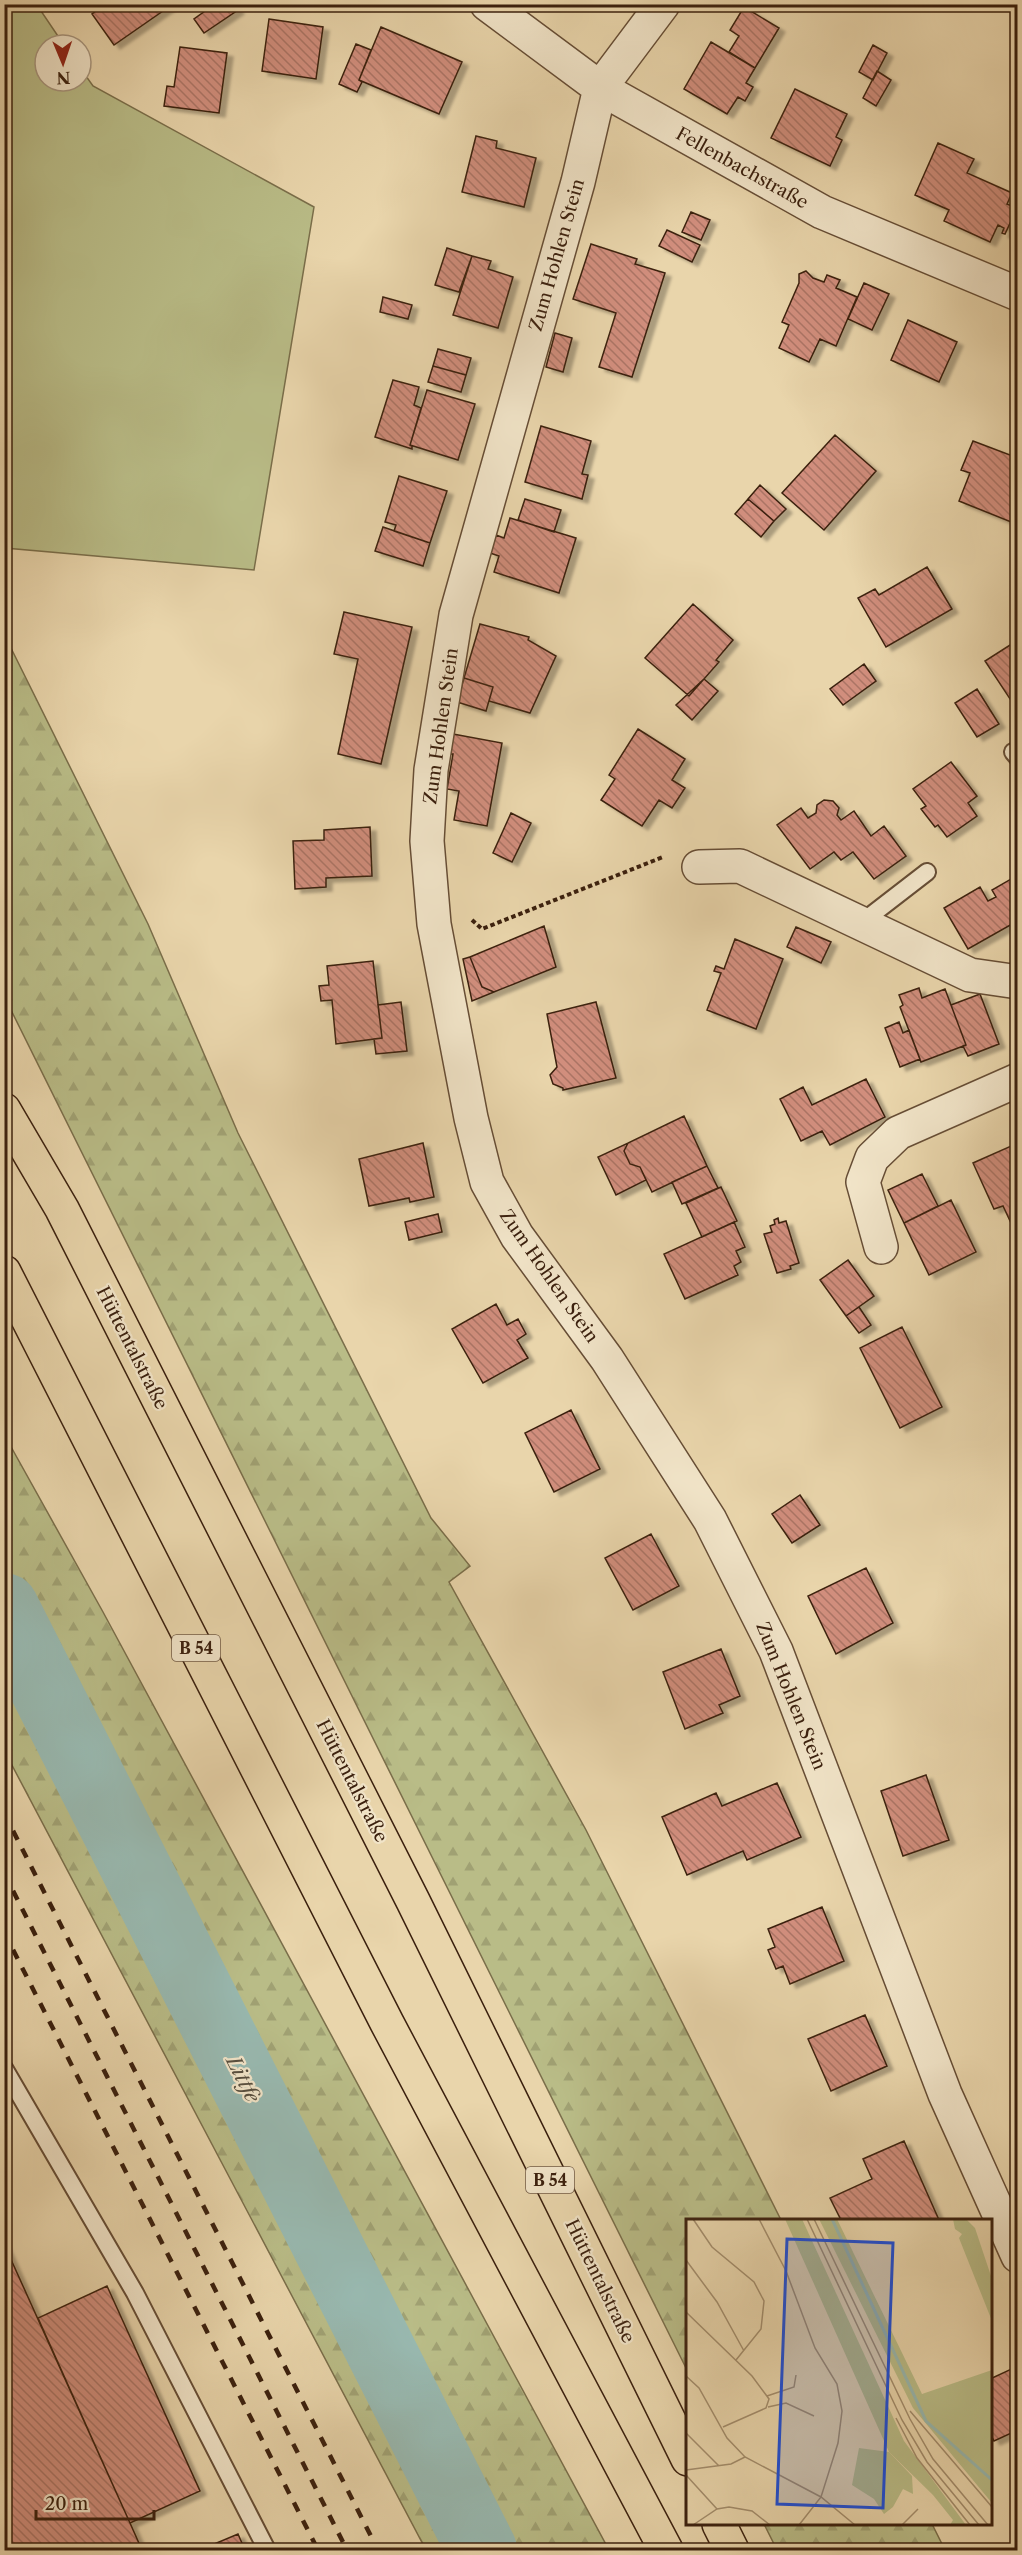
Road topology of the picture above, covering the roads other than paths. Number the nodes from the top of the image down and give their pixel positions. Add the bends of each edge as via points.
1 (487, 4) edge
2 (663, 4) edge
3 (600, 88) junction
4 (1017, 294) edge
5 (686, 860) road end
6 (927, 872) dead end
7 (861, 923) junction
8 (1017, 982) edge
9 (1017, 1080) edge
10 (4, 1084) edge
11 (4, 1110) edge
12 (62, 1209) junction
13 (881, 1247) dead end
14 (4, 1272) edge
15 (4, 2068) edge
16 (1017, 2256) edge
17 (686, 2457) edge
18 (720, 2525) edge
19 (267, 2550) edge
20 (666, 2550) edge
21 (732, 2550) edge

1 - 3 street, Fellenbachstraße
2 - 3 street
3 - 4 street, Fellenbachstraße via 822,212
3 - 16 street, Zum Hohlen Stein via 578,182 456,615 431,770 428,841 434,924 471,1118 487,1182 517,1236 607,1359 710,1520 776,1651 945,2094
5 - 7 street via 740,866
6 - 7 lane
7 - 8 street via 970,975
9 - 13 street via 898,1133 872,1158 862,1182
10 - 12 highway
11 - 12 highway, Hüttentalstraße / B 54
12 - 17 highway, Hüttentalstraße / B 54 via 413,1901
14 - 20 highway, B 54 via 387,2023
15 - 19 lane via 135,2293
18 - 21 highway

